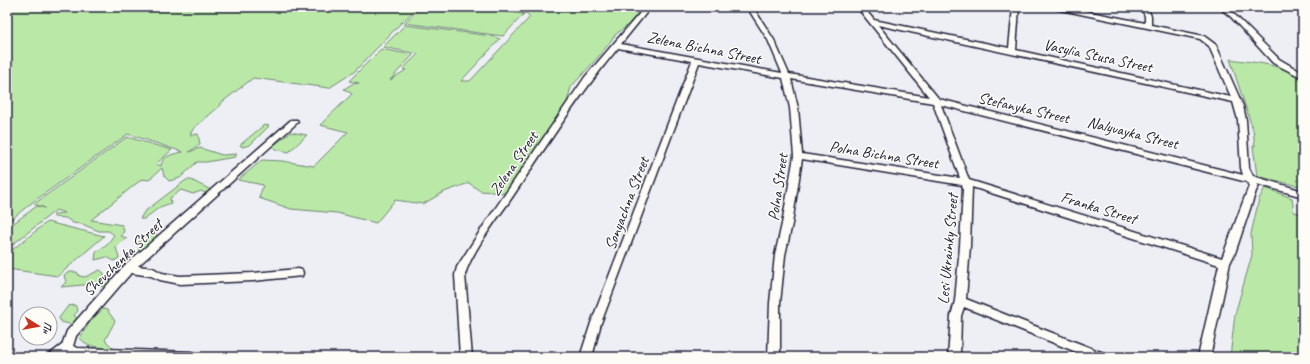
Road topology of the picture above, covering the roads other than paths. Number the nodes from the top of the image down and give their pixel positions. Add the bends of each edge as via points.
1 (648, 7) edge
2 (750, 7) edge
3 (860, 7) edge
4 (1016, 7) edge
5 (1056, 7) edge
6 (1144, 7) edge
7 (1222, 7) edge
8 (873, 22) junction
9 (1148, 26) junction
10 (616, 45) junction
11 (1012, 51) junction
12 (696, 60) junction
13 (1303, 76) edge
14 (787, 77) junction
15 (1236, 100) junction
16 (936, 101) junction
17 (294, 122) dead end
18 (798, 156) junction
19 (1251, 180) junction
20 (965, 182) junction
21 (1303, 194) edge
22 (1225, 263) junction
23 (128, 269) junction
24 (298, 273) dead end
25 (960, 302) junction
26 (67, 348) junction
27 (54, 357) edge
28 (192, 357) edge
29 (466, 357) edge
30 (586, 357) edge
31 (774, 357) edge
32 (954, 357) edge
33 (1102, 357) edge
34 (1204, 357) edge

1 - 10 street, Zelena Street
2 - 14 street, Polna Street via 771,40
3 - 8 street, Lesi Ukrainky Street
4 - 11 street
5 - 9 street
6 - 9 street via 1148,16
7 - 13 street via 1264,51
8 - 11 street, Vasylia Stusa Street
8 - 16 street, Lesi Ukrainky Street
9 - 15 street via 1194,34 1209,41
10 - 12 street, Zelena Bichna Street
10 - 29 street, Zelena Street via 588,79 462,268 460,275
11 - 15 street, Vasylia Stusa Street
12 - 14 street, Zelena Bichna Street
12 - 30 street, Sonyachna Street via 596,323
14 - 16 street, Stefanyka Street
14 - 18 street, Polna Street via 794,108
15 - 19 street via 1242,120 1245,168
16 - 19 street, Stefanyka Street
16 - 20 street, Lesi Ukrainky Street
17 - 23 street, Shevchenka Street
18 - 20 street, Polna Bichna Street
18 - 31 street, Polna Street via 788,224 780,255 775,303
19 - 21 street, Stefanyka Street
19 - 22 street via 1254,186
20 - 22 street, Franka Street
20 - 25 street, Lesi Ukrainky Street via 968,197
22 - 34 street
23 - 24 street via 153,272 172,279 189,280
23 - 26 street, Shevchenka Street via 71,334
25 - 32 street, Lesi Ukrainky Street via 956,316
25 - 33 street
26 - 27 street
26 - 28 street via 75,353

